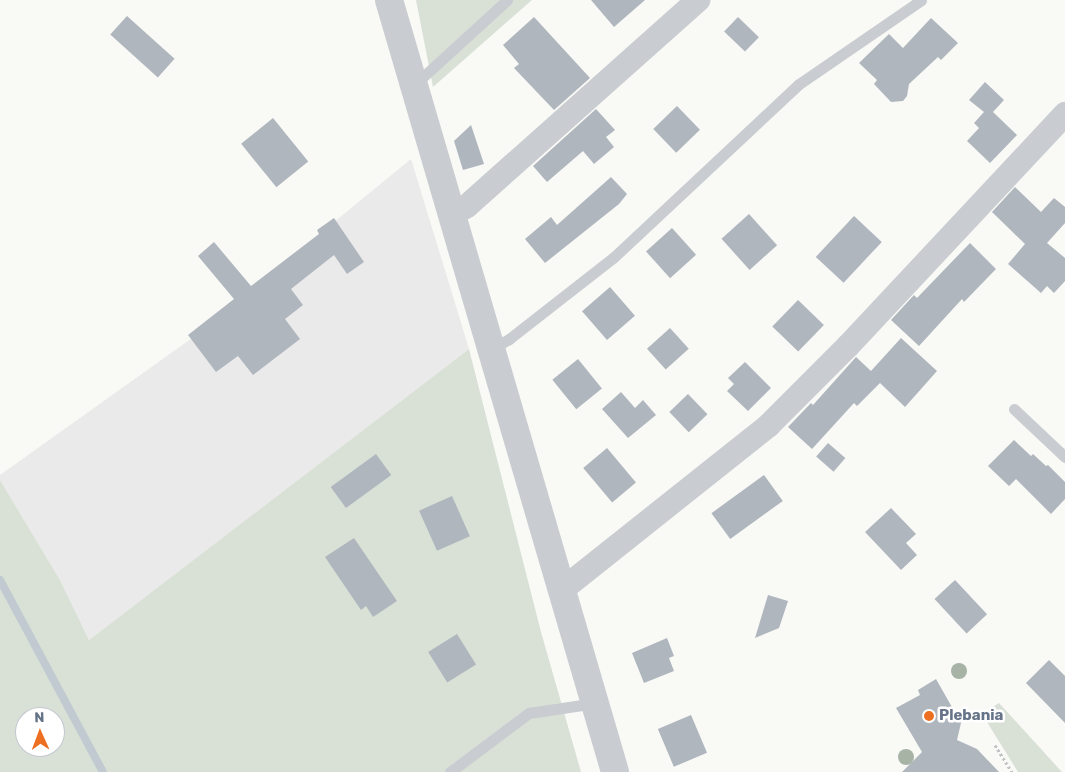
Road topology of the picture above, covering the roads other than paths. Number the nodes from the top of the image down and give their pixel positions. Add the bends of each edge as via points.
1 (389, 0) edge
2 (507, 0) edge
3 (698, 0) edge
4 (921, 0) edge
5 (414, 85) junction
6 (1065, 114) edge
7 (451, 215) junction
8 (491, 349) junction
9 (1014, 409) dead end
10 (1065, 457) edge
11 (563, 589) junction
12 (595, 703) junction
13 (450, 772) edge
14 (615, 772) edge

1 - 5 street
2 - 5 lane
3 - 7 street via 467,206
4 - 8 lane via 798,84 614,257 509,339
5 - 7 street
6 - 11 street via 848,346 769,425
7 - 8 street
8 - 11 street
9 - 10 lane
11 - 12 street
12 - 13 lane via 529,713
12 - 14 street

